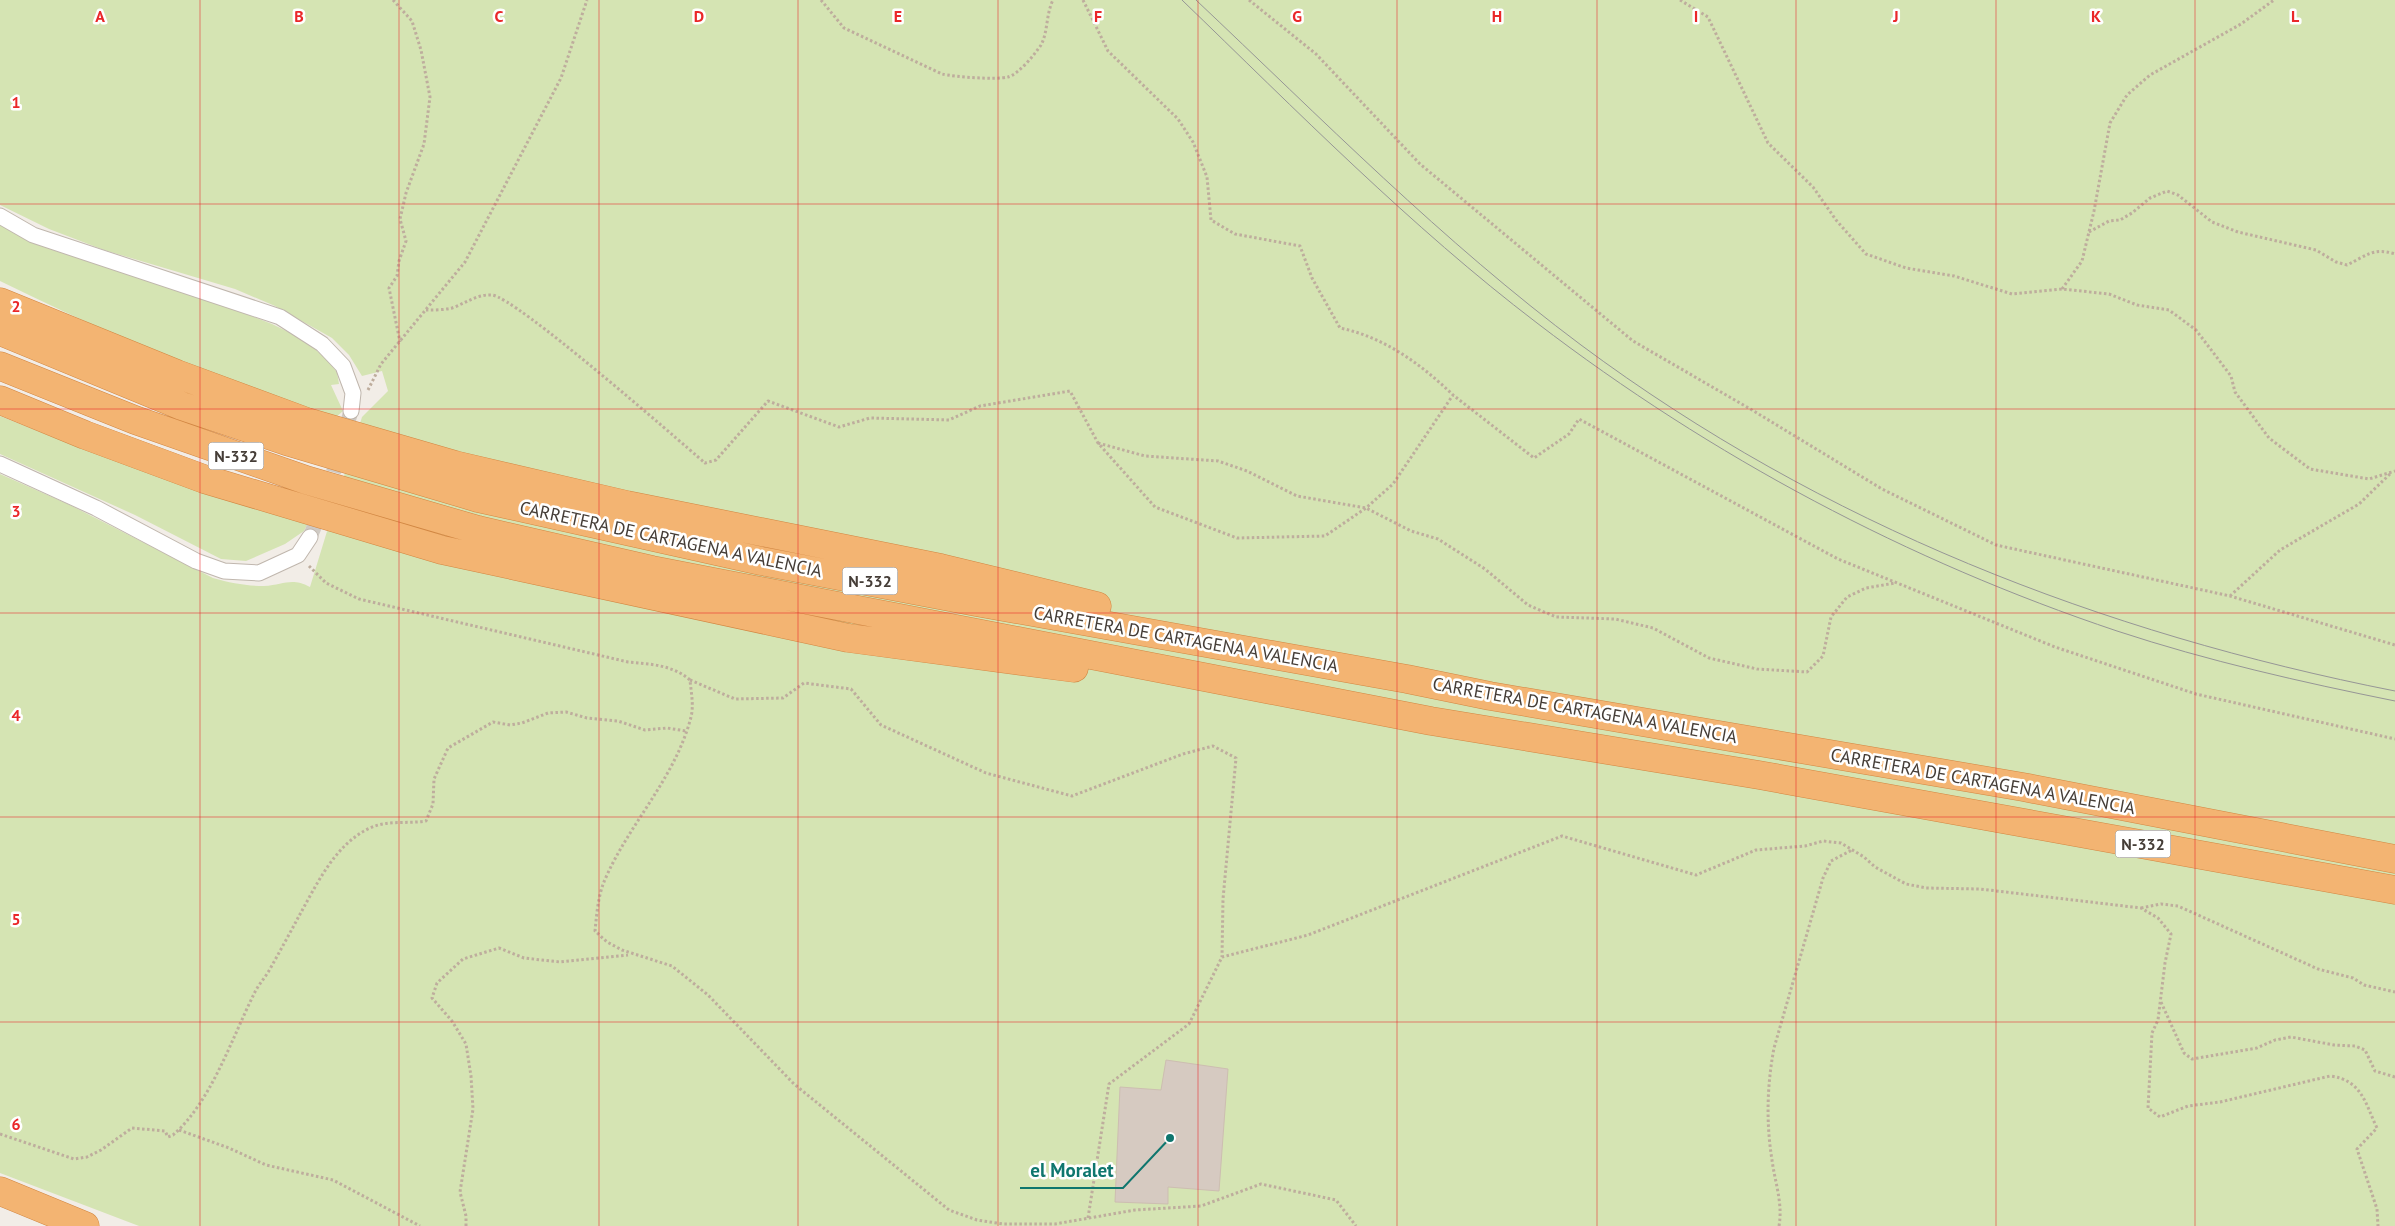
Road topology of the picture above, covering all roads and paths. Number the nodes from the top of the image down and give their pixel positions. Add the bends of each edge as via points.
1 (393, 0) edge
2 (586, 0) edge
3 (821, 0) edge
4 (1052, 0) edge
5 (1083, 0) edge
6 (1249, 0) edge
7 (1680, 0) edge
8 (2274, 0) edge
9 (0, 216) edge
10 (2089, 232) junction
11 (2395, 254) edge
12 (2062, 289) junction
13 (0, 302) edge
14 (426, 310) junction
15 (0, 331) edge
16 (400, 342) junction
17 (0, 366) edge
18 (353, 393) junction
19 (1453, 395) junction
20 (0, 400) edge
21 (351, 411) tunnel mouth
22 (1098, 443) junction
23 (0, 464) edge
24 (2395, 471) edge
25 (2390, 474) junction
26 (1366, 508) junction
27 (310, 537) tunnel mouth
28 (298, 555) junction
29 (1896, 583) junction
30 (2230, 596) junction
31 (2395, 645) edge
32 (1407, 679) junction
33 (690, 680) junction
34 (1310, 696) junction
35 (686, 731) junction
36 (2395, 739) edge
37 (1852, 850) junction
38 (2395, 859) edge
39 (2395, 890) edge
40 (2140, 908) junction
41 (628, 955) dead end
42 (1222, 957) junction
43 (2395, 992) edge
44 (2160, 1001) junction
45 (2395, 1077) edge
46 (179, 1130) dead end
47 (0, 1134) edge
48 (0, 1191) edge
49 (1088, 1218) junction
50 (85, 1226) edge
51 (420, 1226) edge
52 (466, 1226) edge
53 (1356, 1226) edge
54 (1778, 1226) edge
55 (2378, 1226) edge

1 - 16 path via 412,21 430,97 424,144 400,219 406,241 397,276 389,288
2 - 14 path via 561,78 465,262
3 - 4 path via 844,28 942,74 1008,77 1041,44
5 - 19 path via 1108,51 1178,119 1193,142 1207,178 1211,220 1235,234 1300,246 1312,278 1340,328 1392,348 1426,369
6 - 30 path via 1316,54 1420,164 1633,341 1882,489 1996,545
7 - 12 path via 1708,16 1768,143 1813,186 1836,220 1866,254 1906,268 1954,276 2012,294
8 - 10 path via 2241,24 2150,75 2127,95 2110,123
9 - 18 street via 33,235 280,317 322,344 343,366
10 - 11 path via 2109,221 2120,220 2150,198 2167,191 2178,195 2212,222 2238,232 2316,250 2342,264 2347,265 2366,254 2384,251
10 - 12 path via 2082,261
12 - 25 path via 2110,294 2137,305 2169,310 2176,315 2196,330 2231,376 2235,392 2268,438 2310,469 2369,479
13 - 32 highway via 177,374 307,422 455,465 627,505 941,568 1106,609 1285,646
14 - 16 path
14 - 22 path via 452,308 464,301 493,295 506,301 705,462 716,460 768,401 839,427 870,418 949,420 980,406 1070,391
15 - 32 highway, CARRETERA DE CARTAGENA A VALENCIA / N-332 via 182,406 286,441 478,498 761,561
16 - 18 path via 381,364 370,390
17 - 34 highway, CARRETERA DE CARTAGENA A VALENCIA / N-332 via 135,420 306,480 478,530 652,570
18 - 21 street
19 - 26 path via 1393,484
19 - 29 path via 1534,458 1569,434 1579,419 1838,560
20 - 34 highway, N-332 via 204,479 442,550 848,638
22 - 26 path via 1144,456 1218,461 1247,471 1297,496
22 - 26 path via 1155,506 1237,538 1325,536
23 - 28 street via 96,508 196,561 224,571 259,573
24 - 25 path
25 - 30 path via 2359,504 2280,550
26 - 29 path via 1411,531 1438,539 1528,604 1556,617 1615,619 1653,628 1709,658 1758,669 1807,672 1823,656 1832,617 1847,598 1866,588
27 - 28 street
28 - 33 path via 326,583 359,600 628,662 679,670
29 - 36 path via 2055,647 2196,694
30 - 31 path
32 - 38 highway, CARRETERA DE CARTAGENA A VALENCIA / N-332 via 2023,787
33 - 35 path via 691,716
33 - 42 path via 736,699 783,698 804,682 851,689 881,725 986,773 1072,796 1213,746 1236,758 1223,899
34 - 39 highway, CARRETERA DE CARTAGENA A VALENCIA / N-332 via 1431,721 1759,775
35 - 47 path via 667,728 645,730 618,721 566,712 516,724 493,722 457,741 441,759 434,780 433,804 426,821 370,828 352,839 334,857 254,993 213,1081 199,1105 173,1135 168,1137 165,1131 132,1128 101,1150 74,1159
35 - 49 path via 673,764 606,876 597,903 595,931 606,942 622,950 672,966 708,995 794,1084 949,1210 977,1220 1003,1224 1055,1224
37 - 40 path via 1874,867 1906,884 1926,888 1980,889
37 - 42 path via 1841,843 1823,841 1805,846 1756,850 1696,875 1562,836 1308,935
37 - 54 path via 1831,861 1823,878 1770,1068 1768,1122 1779,1196
40 - 43 path via 2160,904 2178,906 2318,969
40 - 44 path via 2158,918 2172,934
41 - 52 path via 560,962 524,958 499,948 463,960 437,983 432,998 452,1020 466,1044 471,1076 473,1109 460,1192
42 - 49 path via 1189,1024 1109,1084
44 - 45 path via 2184,1053 2192,1059 2249,1050 2291,1037 2360,1048 2369,1056 2375,1071
44 - 55 path via 2158,1020 2152,1033 2148,1108 2160,1117 2188,1106 2220,1102 2330,1076 2342,1077 2358,1087 2377,1128 2357,1148 2377,1209
46 - 51 path via 266,1165 333,1180
48 - 50 highway
49 - 53 path via 1135,1210 1201,1206 1261,1184 1336,1200

